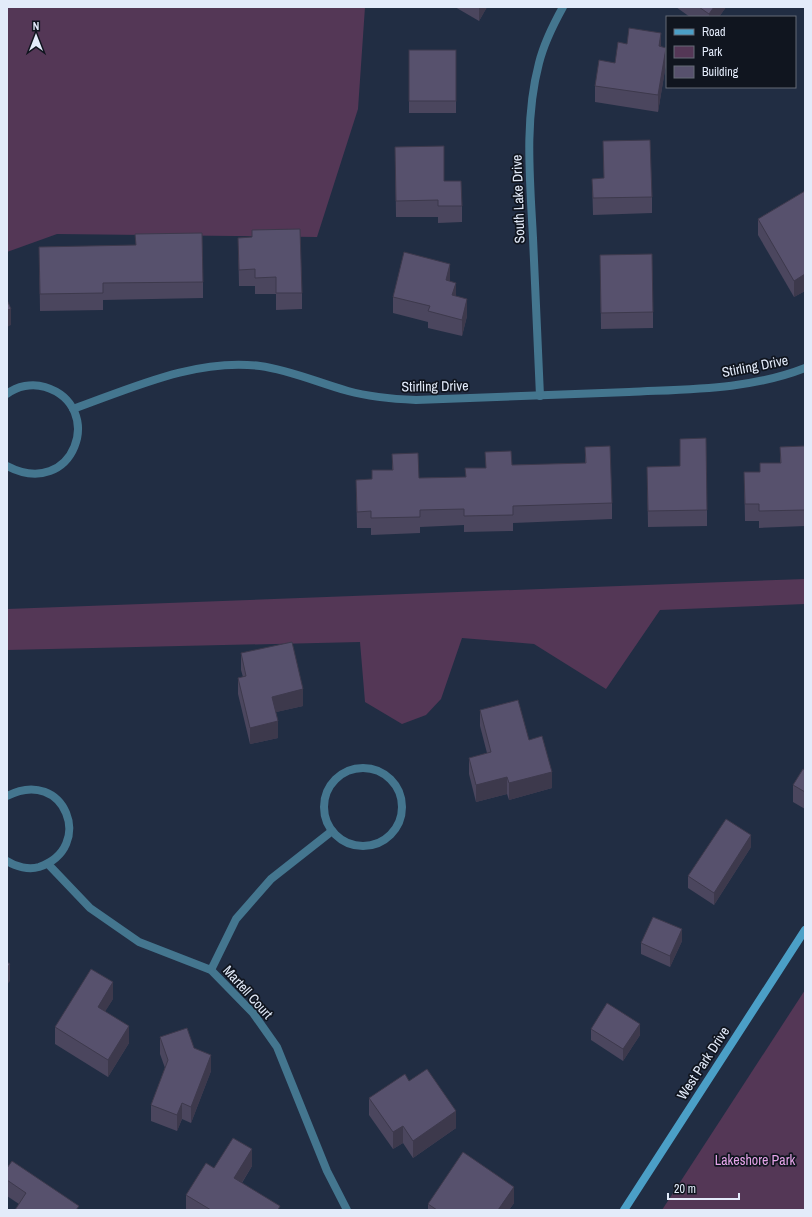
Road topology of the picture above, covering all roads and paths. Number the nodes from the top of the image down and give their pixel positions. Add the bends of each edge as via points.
1 (563, 7) edge
2 (805, 368) edge
3 (7, 394) edge
4 (540, 396) junction
5 (73, 409) junction
6 (7, 466) edge
7 (7, 796) edge
8 (332, 831) junction
9 (7, 861) edge
10 (48, 864) junction
11 (805, 930) edge
12 (211, 970) junction
13 (347, 1210) edge
14 (624, 1210) edge

1 - 4 street, South Lake Drive via 539,61 530,123 529,162
2 - 4 street, Stirling Drive via 771,380 745,384 694,389
3 - 5 street via 24,386 38,385 52,389 64,397
4 - 5 street, Stirling Drive via 387,399 353,392 272,368 251,365 220,366 169,376
5 - 6 street via 78,423 77,438 72,453 62,464 49,472 34,474 19,472
7 - 10 street via 30,788 54,797 64,807 69,819 70,832 59,856
8 - 8 street via 324,807 326,794 332,783 341,775 366,768 389,778 397,788 401,800 401,813 397,826 389,836 378,843 366,846 353,845 341,840
8 - 12 street via 271,879 236,919
9 - 10 street via 24,868
10 - 12 street, Martell Court via 90,908 139,942
11 - 14 street, West Park Drive
12 - 13 street, Martell Court via 253,1013 277,1046 327,1171

